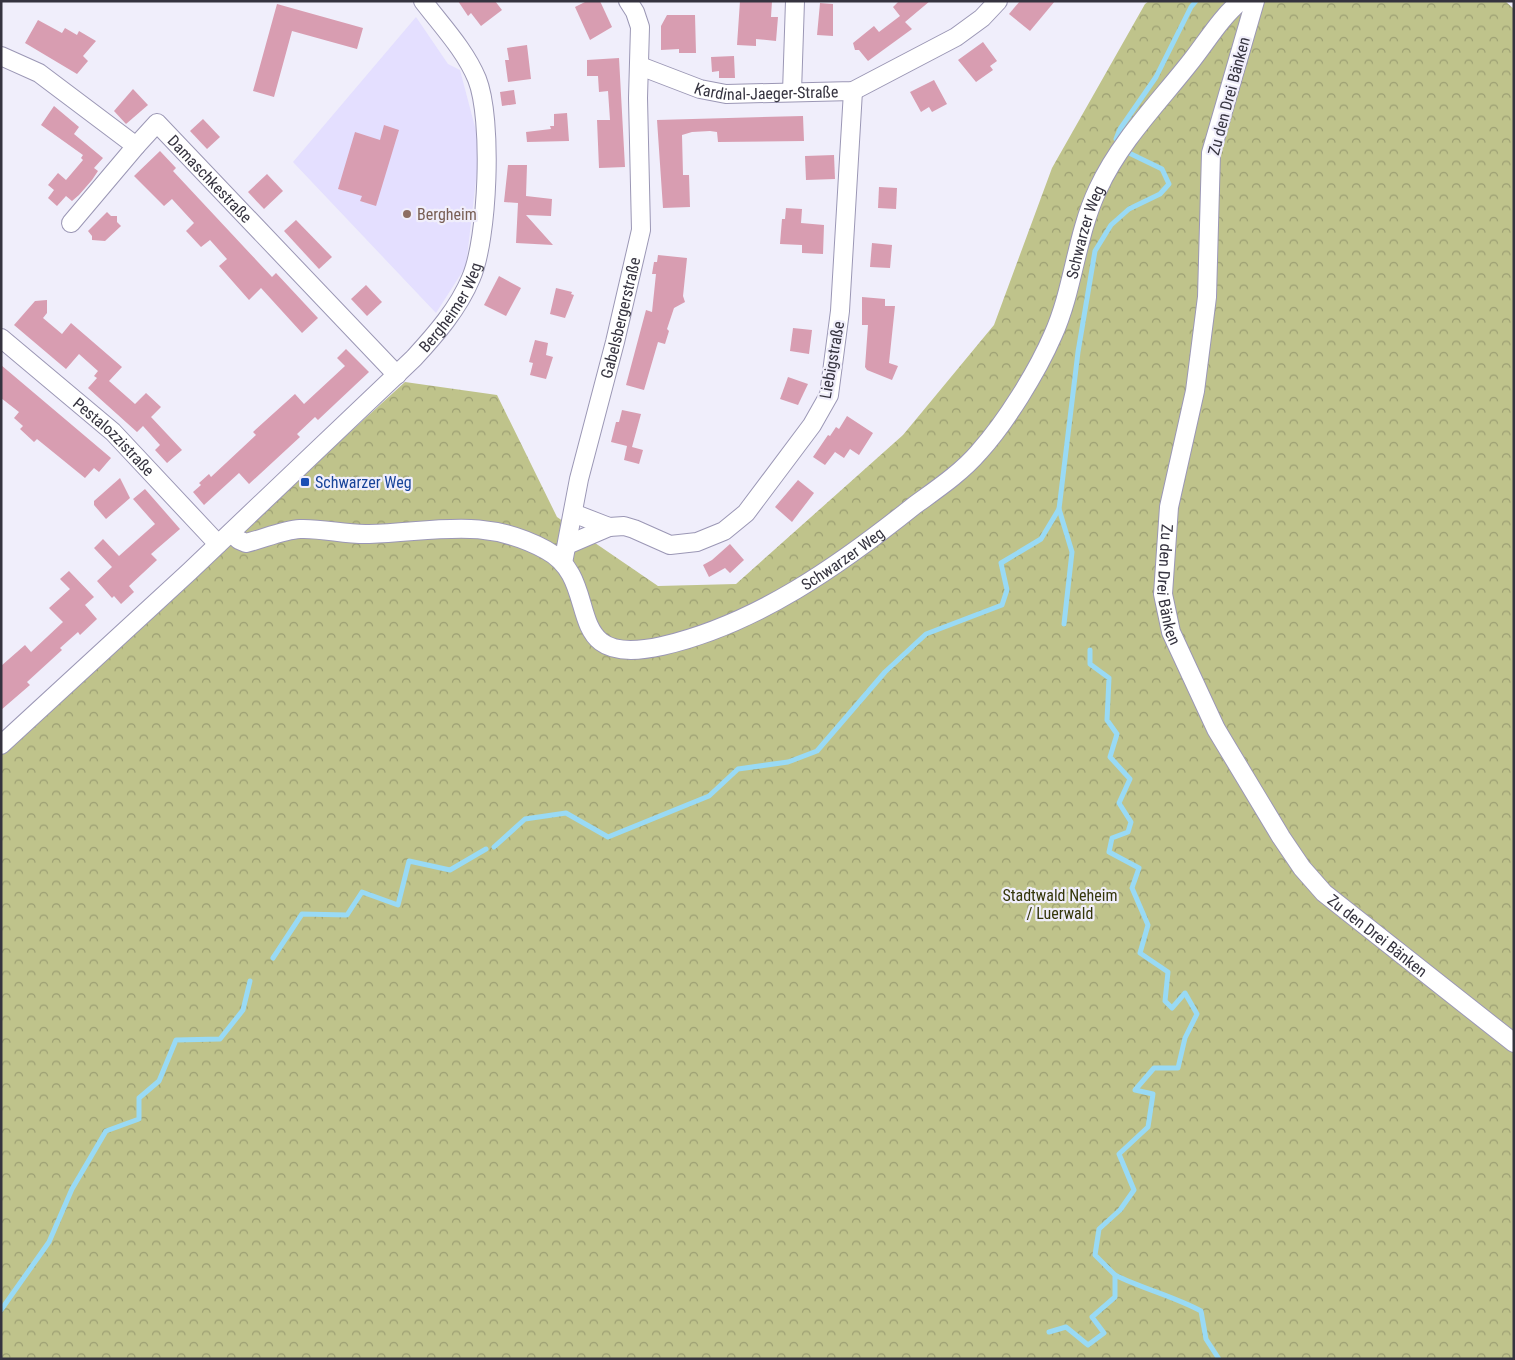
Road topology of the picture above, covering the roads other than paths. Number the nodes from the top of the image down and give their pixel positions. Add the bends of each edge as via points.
1 (423, 1) edge
2 (628, 1) edge
3 (795, 1) edge
4 (998, 1) edge
5 (1241, 1) edge
6 (1255, 1) edge
7 (1, 56) edge
8 (640, 66) junction
9 (853, 91) junction
10 (792, 92) junction
11 (136, 146) junction
12 (71, 223) dead end
13 (1, 338) edge
14 (397, 375) junction
15 (574, 513) junction
16 (609, 528) junction
17 (225, 538) junction
18 (567, 545) junction
19 (563, 563) junction
20 (1, 746) edge
21 (1514, 1043) edge

1 - 14 street, Bergheimer Weg via 468,61 481,90 487,130 481,239 476,265 464,294 433,338
2 - 8 street via 640,27
3 - 10 street
4 - 9 street, Kardinal-Jaeger-Straße via 982,18 956,36
5 - 19 street, Schwarzer Weg via 1118,153 1097,190 1058,324 1044,354 990,438 958,472 859,548 800,587 722,627 664,645 624,652 598,640 587,622 573,579
6 - 21 street, Zu den Drei Bänken via 1211,153 1207,297 1195,390 1169,506 1162,594 1170,632 1216,729 1302,868 1324,893
7 - 11 street via 39,72
8 - 10 street, Kardinal-Jaeger-Straße via 713,92
8 - 15 street, Gabelsbergerstraße via 640,242 579,479
9 - 10 street, Kardinal-Jaeger-Straße
9 - 16 street, Liebigstraße via 840,311 831,383 822,409 746,513 724,531 697,542 670,545 624,526
11 - 12 street
11 - 14 street, Damaschkestraße via 157,123 163,128
13 - 17 street, Pestalozzistraße via 114,432
14 - 17 street, Bergheimer Weg
15 - 16 street, Liebigstraße
15 - 18 street, Gabelsbergerstraße
16 - 18 street, Liebigstraße
17 - 19 street, Schwarzer Weg via 246,543 298,529 366,535 470,527 523,539 553,554
17 - 20 street
18 - 19 street, Gabelsbergerstraße

